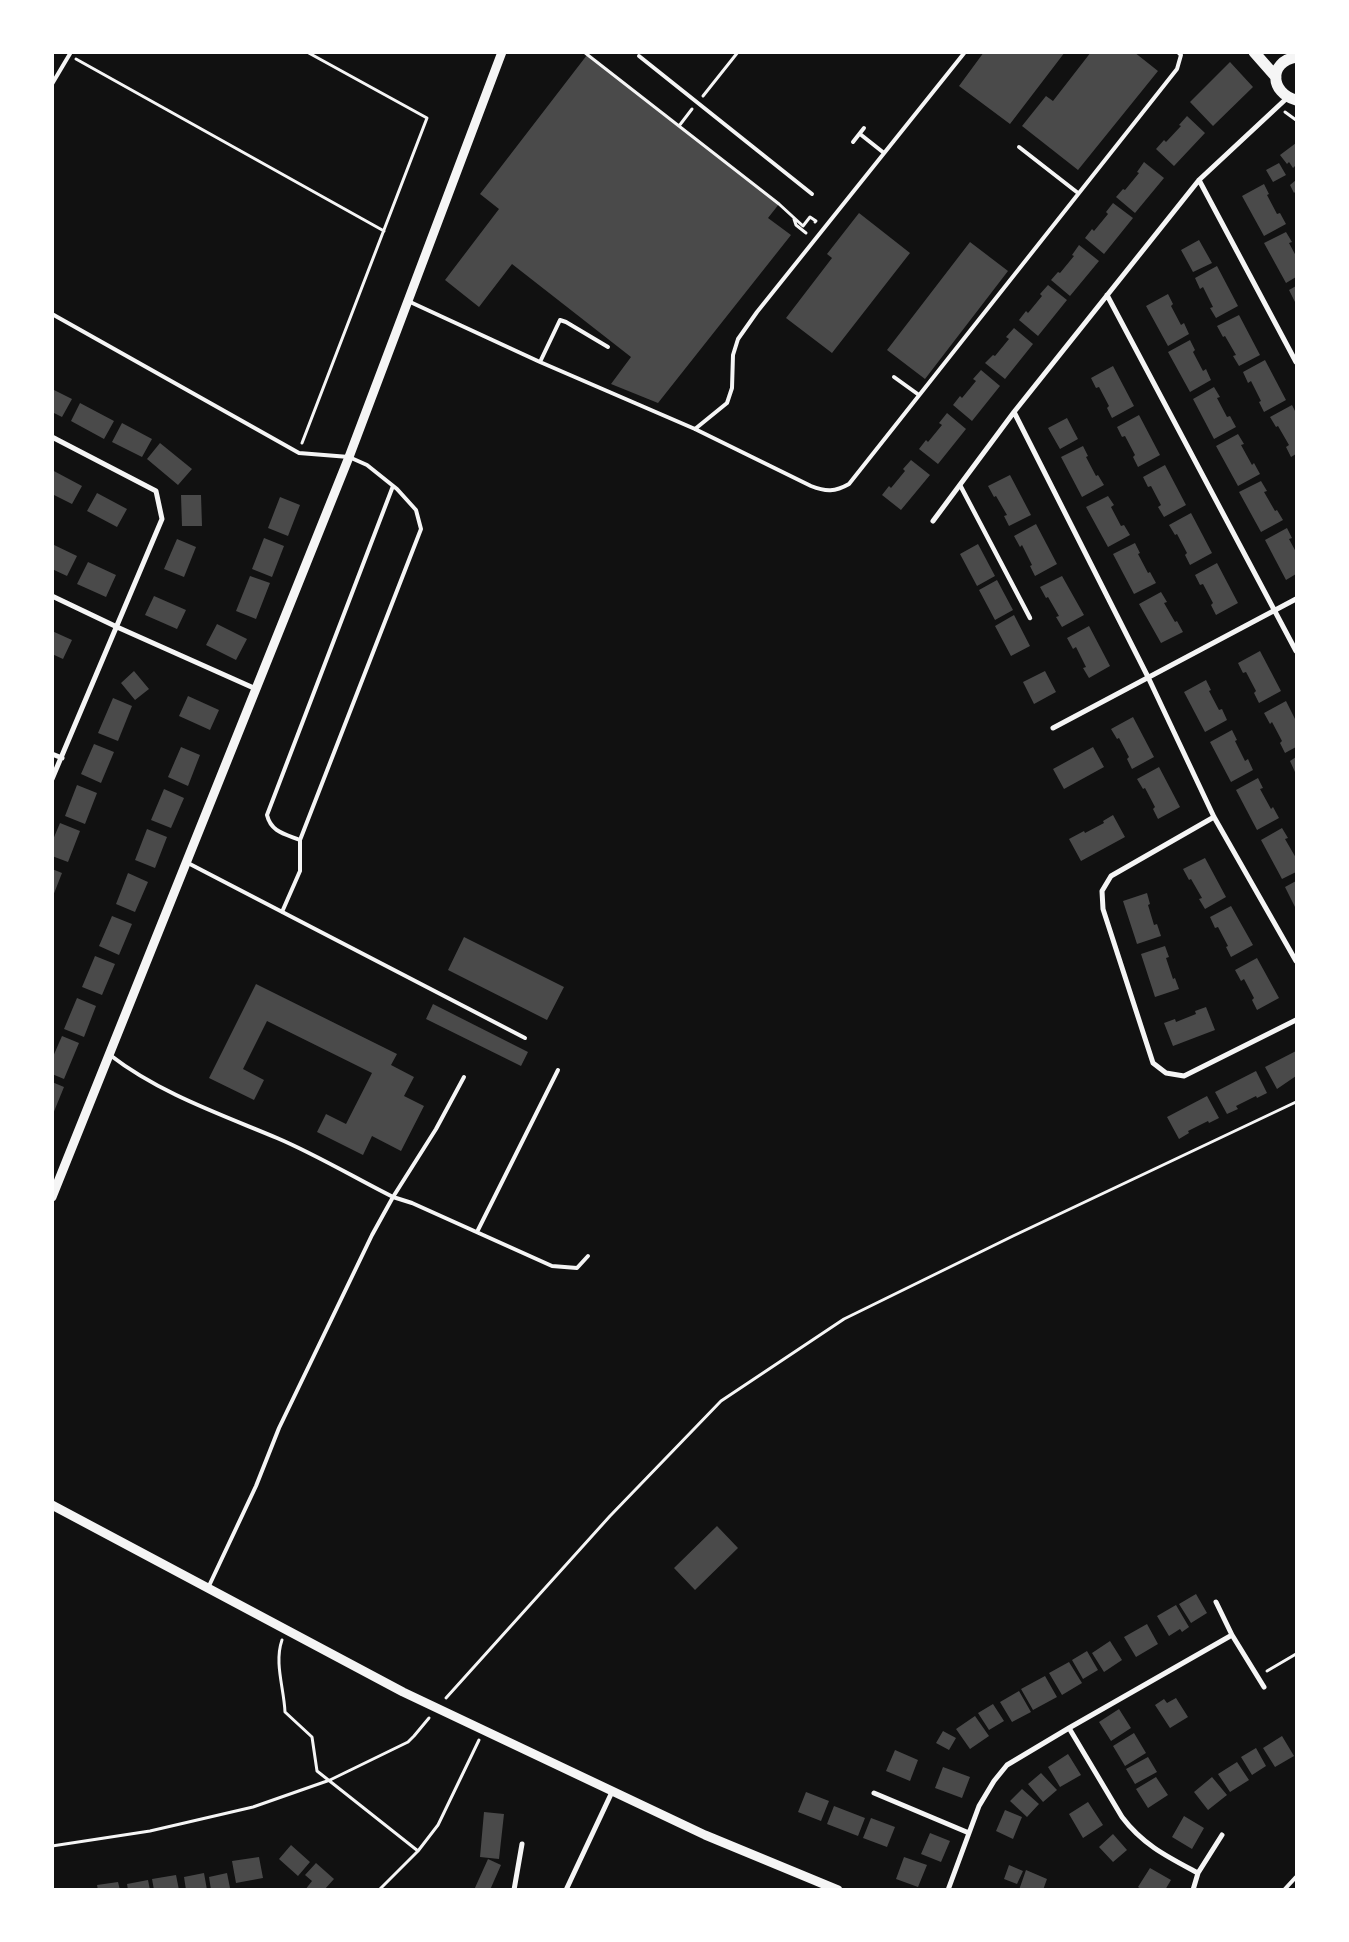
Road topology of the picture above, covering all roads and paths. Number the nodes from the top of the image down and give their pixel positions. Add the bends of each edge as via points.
1 (307, 52) edge
2 (502, 52) edge
3 (584, 52) edge
4 (738, 52) edge
5 (965, 52) edge
6 (1178, 52) edge
7 (1254, 52) edge
8 (70, 54) edge
9 (639, 56) dead end
10 (1290, 56) edge
11 (1276, 77) junction
12 (52, 84) edge
13 (1292, 99) edge
14 (697, 103) junction
15 (679, 126) junction
16 (864, 128) dead end
17 (860, 134) junction
18 (853, 142) dead end
19 (1019, 148) dead end
20 (884, 154) junction
21 (1199, 180) junction
22 (1078, 193) junction
23 (812, 194) dead end
24 (793, 218) junction
25 (384, 231) junction
26 (806, 233) junction
27 (813, 242) junction
28 (1107, 295) junction
29 (408, 301) junction
30 (52, 314) edge
31 (608, 347) dead end
32 (540, 362) junction
33 (1296, 362) edge
34 (894, 377) dead end
35 (919, 395) junction
36 (1014, 412) junction
37 (695, 429) junction
38 (52, 438) edge
39 (299, 453) junction
40 (349, 457) junction
41 (960, 485) junction
42 (393, 486) junction
43 (933, 521) dead end
44 (52, 596) edge
45 (1296, 599) edge
46 (1276, 610) junction
47 (1030, 618) dead end
48 (117, 627) junction
49 (1296, 652) edge
50 (1148, 677) junction
51 (256, 689) junction
52 (1052, 728) dead end
53 (52, 754) edge
54 (62, 758) junction
55 (52, 779) edge
56 (1214, 818) junction
57 (300, 840) junction
58 (186, 862) junction
59 (282, 912) junction
60 (1296, 961) edge
61 (1296, 1020) edge
62 (525, 1038) dead end
63 (109, 1055) junction
64 (558, 1070) dead end
65 (464, 1077) dead end
66 (1296, 1102) edge
67 (52, 1197) edge
68 (393, 1197) junction
69 (477, 1232) junction
70 (588, 1256) dead end
71 (52, 1504) edge
72 (208, 1588) junction
73 (1216, 1602) dead end
74 (285, 1630) junction
75 (1232, 1635) junction
76 (1296, 1654) edge
77 (1258, 1677) junction
78 (1264, 1687) dead end
79 (437, 1708) junction
80 (1069, 1728) junction
81 (484, 1731) junction
82 (330, 1780) junction
83 (612, 1792) junction
84 (874, 1794) dead end
85 (969, 1833) junction
86 (1222, 1835) dead end
87 (522, 1844) dead end
88 (52, 1846) edge
89 (418, 1851) junction
90 (1198, 1873) junction
91 (1296, 1877) edge
92 (379, 1890) edge
93 (514, 1890) edge
94 (566, 1890) edge
95 (838, 1890) edge
96 (948, 1890) edge
97 (1193, 1890) edge
98 (1284, 1890) edge

1 - 25 path via 427,118
2 - 29 street
3 - 15 path
4 - 14 path
5 - 20 lane
6 - 22 lane via 1181,54 1177,69
7 - 11 main road
8 - 12 lane
8 - 25 path
9 - 14 lane
10 - 11 main road via 1279,67
11 - 13 main road via 1277,86
13 - 21 street
14 - 15 path
14 - 23 lane
15 - 24 path
16 - 17 lane
17 - 18 lane
17 - 20 lane
19 - 22 lane
20 - 27 lane
21 - 28 street
21 - 33 street
22 - 35 lane
24 - 26 path
24 - 26 path via 803,226 810,217 816,221
25 - 39 path
26 - 27 path
27 - 37 lane via 738,339 727,403
28 - 36 street
28 - 46 street
29 - 32 lane
29 - 40 street
30 - 39 lane
31 - 32 lane via 560,320
32 - 37 lane
34 - 35 lane
35 - 37 lane via 849,484 837,490 824,491 811,486
36 - 41 street
36 - 50 street
38 - 48 street via 156,491 162,519
39 - 40 lane
40 - 42 lane via 367,465
40 - 51 street
41 - 43 street
41 - 47 street
42 - 57 lane via 416,510 421,529
42 - 57 lane via 266,815 269,824 278,831
44 - 48 street
45 - 46 street
46 - 49 street
46 - 50 street
48 - 51 street
48 - 54 street
50 - 52 street
50 - 56 street
51 - 58 street
53 - 54 street
54 - 55 street
56 - 60 street
56 - 61 street via 1111,876 1102,891 1103,909 1153,1062 1166,1073 1184,1076
57 - 59 lane via 300,871
58 - 59 lane
58 - 63 street
59 - 62 lane
63 - 67 street
63 - 68 lane via 175,1095 280,1140
64 - 69 lane
65 - 68 lane
66 - 79 path via 844,1319 721,1401 610,1516
68 - 69 lane
68 - 72 lane via 279,1428 256,1486
69 - 70 lane via 552,1266 577,1268
71 - 72 street
72 - 74 street
73 - 75 street
74 - 79 street
74 - 82 path via 278,1661 286,1712 312,1737 317,1771
75 - 77 street
75 - 80 street
76 - 77 path
77 - 78 street
79 - 81 street
79 - 82 path via 408,1742
80 - 85 street via 1007,1765 979,1806
80 - 90 street via 1132,1831 1144,1842
81 - 83 street
81 - 89 path via 438,1825
82 - 88 path via 252,1807 150,1831
82 - 89 path
83 - 94 street
83 - 95 street
84 - 85 street
85 - 96 street
86 - 90 street
87 - 93 street
89 - 92 path
90 - 97 street
91 - 98 lane

